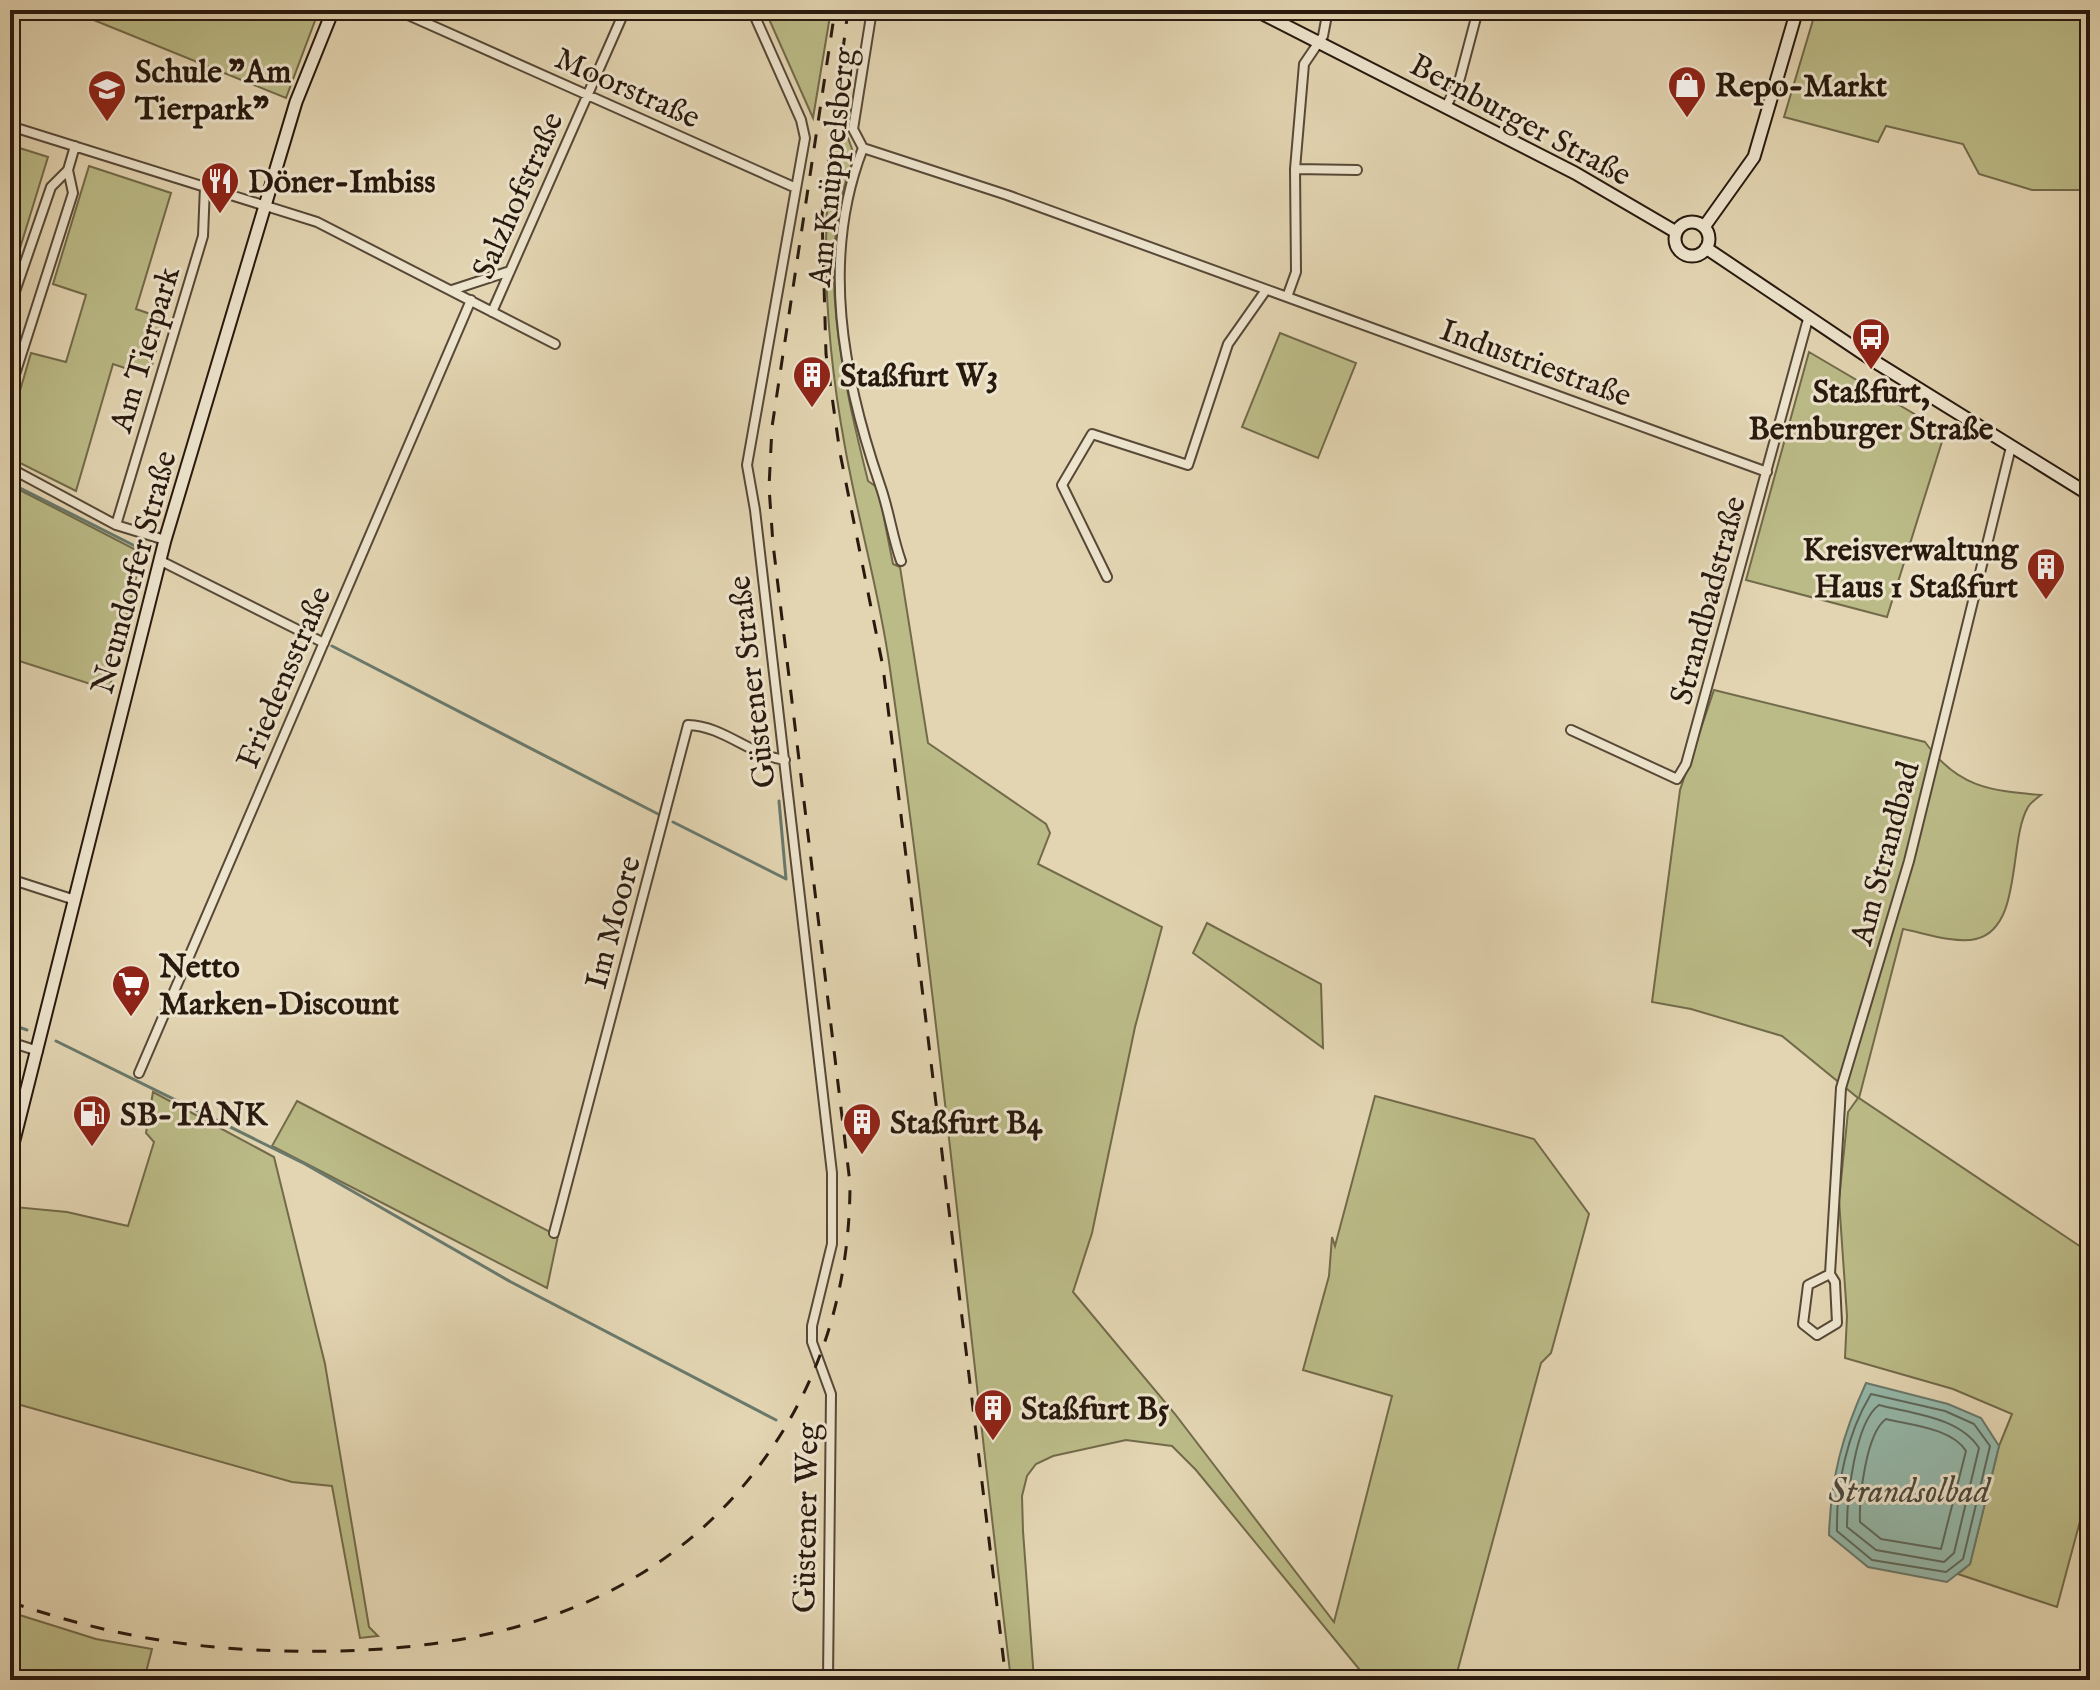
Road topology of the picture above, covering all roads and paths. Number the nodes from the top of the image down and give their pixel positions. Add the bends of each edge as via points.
1 (333, 10) edge
2 (397, 10) edge
3 (625, 10) edge
4 (752, 10) edge
5 (872, 10) edge
6 (1255, 10) edge
7 (1328, 10) edge
8 (1478, 10) edge
9 (1797, 10) edge
10 (1320, 42) junction
11 (588, 95) junction
12 (1446, 107) junction
13 (10, 126) edge
14 (75, 146) junction
15 (863, 148) junction
16 (1295, 169) junction
17 (68, 170) junction
18 (1357, 170) dead end
19 (205, 186) junction
20 (796, 188) junction
21 (266, 204) junction
22 (1704, 227) junction
23 (1676, 232) junction
24 (1706, 248) junction
25 (510, 271) junction
26 (452, 290) junction
27 (1266, 290) junction
28 (1287, 297) junction
29 (471, 300) junction
30 (10, 306) edge
31 (492, 312) junction
32 (1808, 319) junction
33 (555, 344) dead end
34 (10, 390) edge
35 (2011, 447) junction
36 (10, 468) edge
37 (1767, 472) junction
38 (2090, 495) edge
39 (116, 525) junction
40 (165, 540) junction
41 (159, 560) junction
42 (901, 561) dead end
43 (1107, 577) dead end
44 (324, 643) junction
45 (1571, 730) dead end
46 (785, 760) junction
47 (10, 879) edge
48 (75, 900) junction
49 (10, 1042) edge
50 (38, 1051) junction
51 (139, 1073) dead end
52 (10, 1156) edge
53 (554, 1233) dead end
54 (1830, 1274) junction
55 (818, 1360) joint
56 (828, 1680) edge

1 - 21 main road, Neundorfer Straße via 296,102
2 - 11 street, Moorstraße
3 - 11 street, Salzhofstraße
4 - 20 street, Güstener Straße via 801,120 805,138
5 - 15 street, Am Knüppelsberg via 853,129
6 - 10 main road, Bernburger Straße
7 - 10 street
8 - 12 street via 1460,78
9 - 22 main road via 1754,157
10 - 12 main road, Bernburger Straße
10 - 16 street via 1304,64
11 - 20 street, Moorstraße
11 - 25 street, Salzhofstraße
12 - 23 main road, Bernburger Straße
13 - 14 street
14 - 17 street
14 - 19 street
15 - 27 street, Industriestraße
15 - 42 street, Am Knüppelsberg via 845,205 841,243 844,349 853,404
16 - 18 street
16 - 28 street via 1296,272
17 - 30 street via 51,187
17 - 34 street via 73,193
19 - 21 street
19 - 39 street, Am Tierpark via 203,236
20 - 46 street, Güstener Straße via 747,465
21 - 26 street via 317,222
21 - 40 main road, Neundorfer Straße
22 - 23 main road via 1688,223
22 - 24 main road
23 - 24 main road via 1682,254 1698,255
24 - 32 main road
25 - 26 street
25 - 31 street, Salzhofstraße
26 - 29 street
27 - 28 street, Industriestraße
27 - 43 street via 1228,344 1188,465 1092,434 1062,485
28 - 37 street, Industriestraße
29 - 31 street
29 - 44 street, Friedensstraße
31 - 33 street
32 - 35 main road
32 - 37 street, Strandbadstraße
35 - 38 main road
35 - 54 street, Am Strandbad via 1909,861 1841,1088
36 - 39 street
37 - 45 street, Strandbadstraße via 1686,764 1677,779
39 - 40 street
40 - 41 main road, Neundorfer Straße
41 - 44 street
41 - 48 main road, Neundorfer Straße
44 - 51 street, Friedensstraße
46 - 53 street, Im Moore via 763,757 707,725 688,725
46 - 55 street, Güstener Straße via 832,1173 832,1244 812,1326
47 - 48 street
48 - 50 main road, Neundorfer Straße
49 - 50 street
50 - 52 main road, Neundorfer Straße
54 - 54 street, Am Strandbad via 1837,1323 1817,1335 1803,1324 1808,1285
55 - 56 street, Güstener Weg via 831,1394

